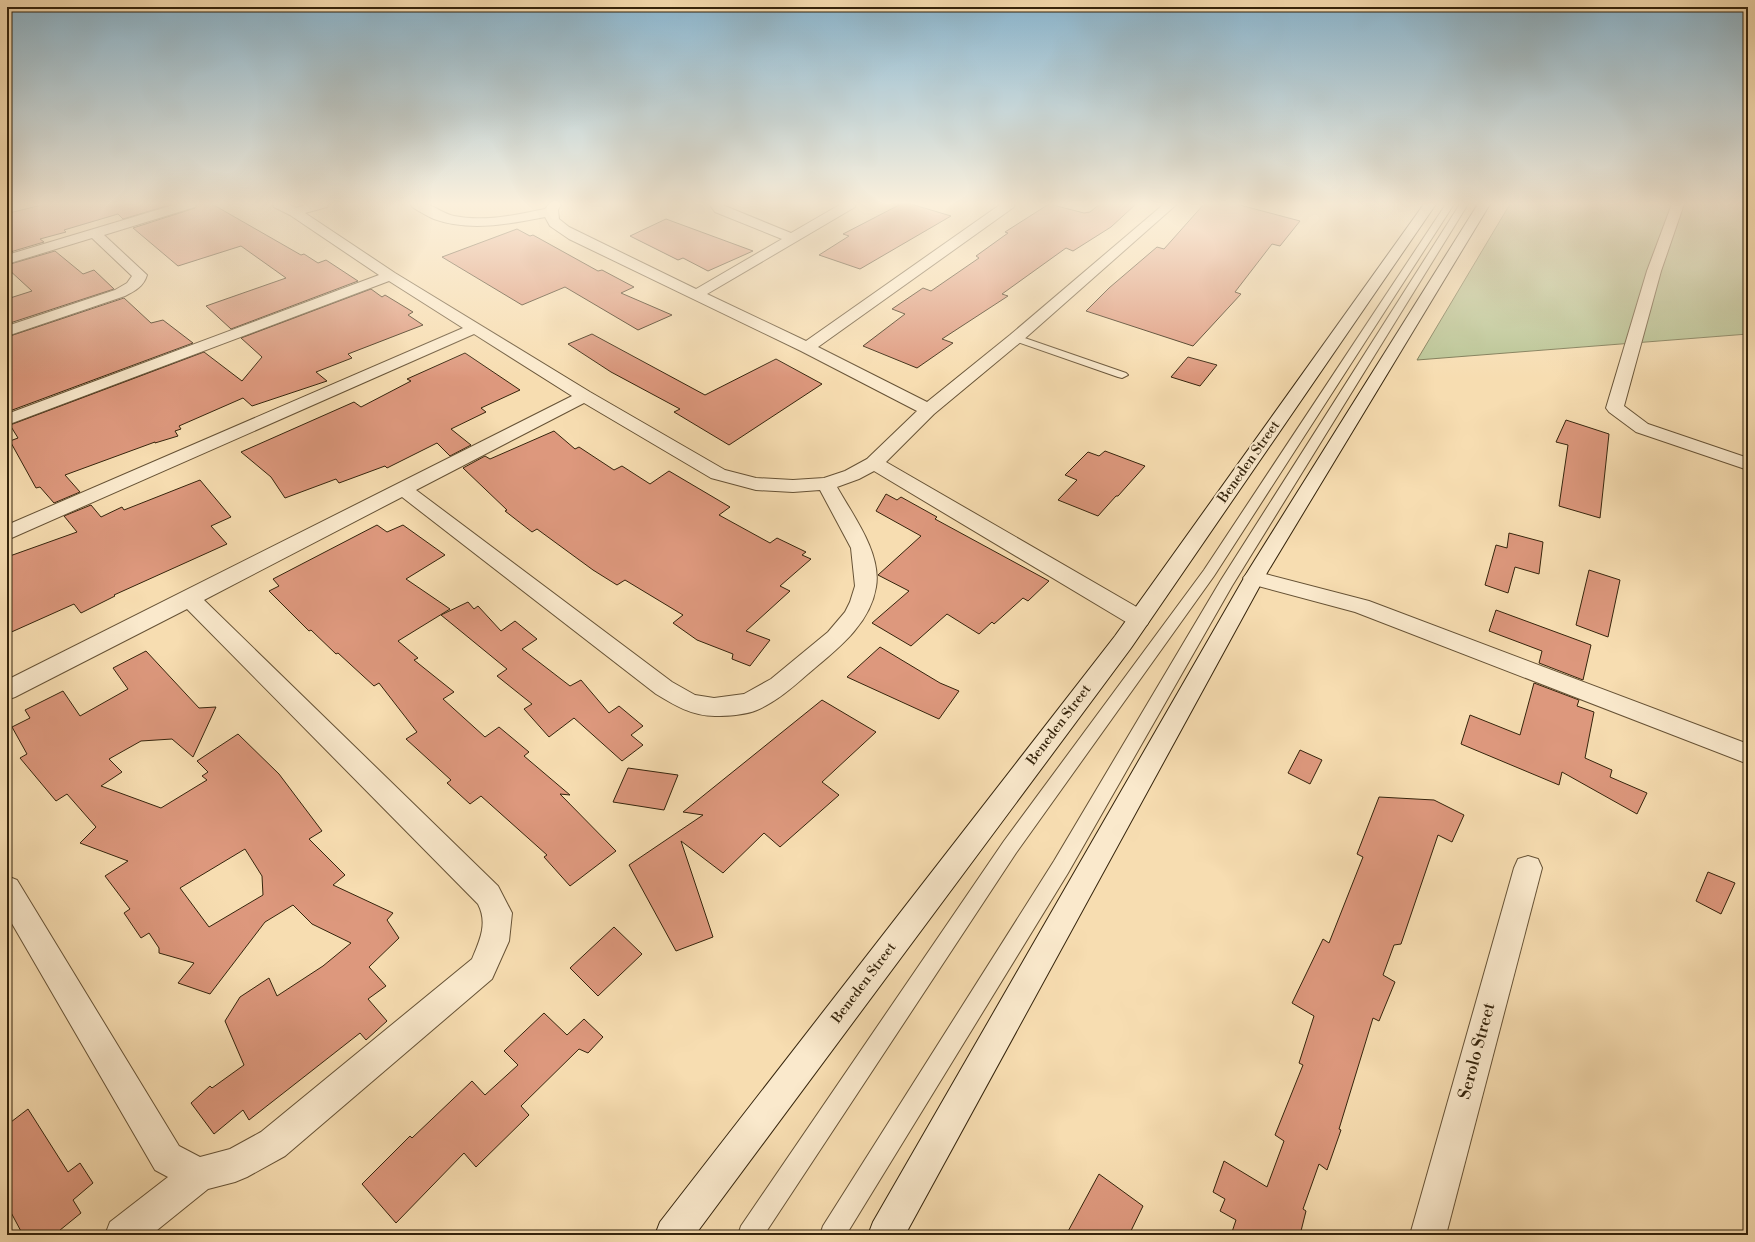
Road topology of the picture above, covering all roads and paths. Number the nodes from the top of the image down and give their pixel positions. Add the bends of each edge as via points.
1 (126, 262) edge
2 (369, 262) edge
3 (628, 262) edge
4 (752, 262) edge
5 (928, 262) edge
6 (1104, 262) edge
7 (1389, 262) edge
8 (1412, 262) edge
9 (1428, 262) edge
10 (1448, 262) edge
11 (1657, 262) edge
12 (390, 276) junction
13 (696, 295) junction
14 (475, 328) junction
15 (7, 331) edge
16 (1016, 338) junction
17 (807, 348) junction
18 (1122, 375) dead end
19 (584, 396) junction
20 (928, 410) junction
21 (7, 420) edge
22 (874, 462) junction
23 (1748, 464) edge
24 (826, 484) junction
25 (402, 488) junction
26 (7, 533) edge
27 (1254, 578) junction
28 (190, 599) junction
29 (1139, 619) junction
30 (7, 691) edge
31 (1748, 754) edge
32 (1528, 868) dead end
33 (7, 889) edge
34 (199, 1174) junction
35 (123, 1235) edge
36 (673, 1235) edge
37 (750, 1235) edge
38 (832, 1235) edge
39 (886, 1235) edge
40 (1428, 1235) edge

1 - 15 street via 140,275 134,285 120,294
2 - 12 street
3 - 13 street
4 - 13 street
5 - 17 street
6 - 16 street
7 - 29 street, Beneden Street
8 - 37 lane via 1209,573 1010,847
9 - 38 lane via 1226,584 1061,867
10 - 27 street
11 - 23 street via 1615,408 1642,428
12 - 14 street
12 - 21 street
13 - 17 street
14 - 19 street
14 - 26 street
16 - 18 lane
16 - 20 street
17 - 20 street
19 - 24 street via 718,474 756,484
19 - 25 street
20 - 22 street
22 - 24 street via 852,475
22 - 29 street
24 - 25 street via 861,548 866,586 861,602 836,638 779,685 749,703 714,707 690,703 664,688
25 - 28 street
27 - 31 street via 1361,606
27 - 39 street
28 - 30 street
28 - 34 street via 488,895 498,913 495,941 482,970 273,1144 235,1165
29 - 36 street, Beneden Street
32 - 40 street, Serolo Street
33 - 34 street via 167,1158
34 - 35 street

